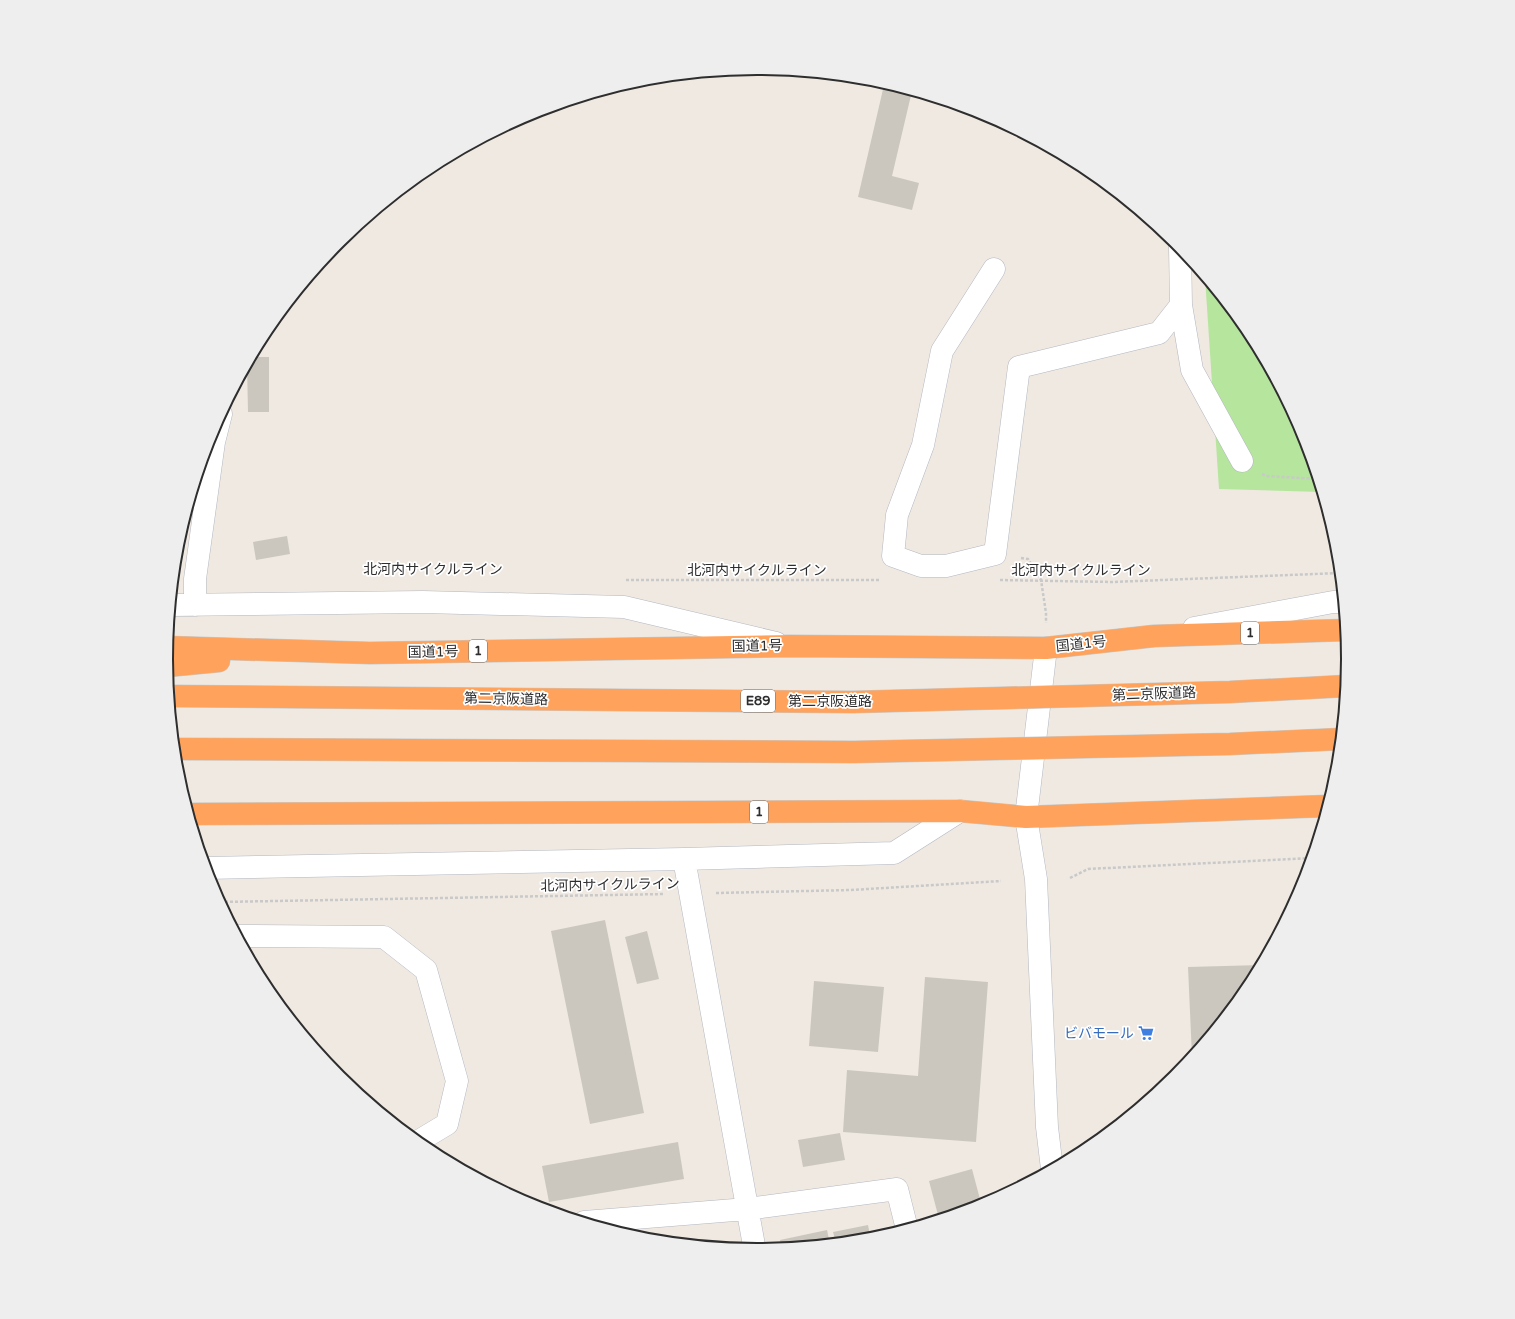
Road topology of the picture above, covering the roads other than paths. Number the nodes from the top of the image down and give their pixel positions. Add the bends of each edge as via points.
1 (1180, 256) edge
2 (994, 269) dead end
3 (1181, 306) junction
4 (213, 446) edge
5 (1242, 461) road end
6 (1339, 602) edge
7 (176, 605) edge
8 (195, 605) junction
9 (1341, 630) edge
10 (1154, 636) junction
11 (790, 646) junction
12 (173, 648) edge
13 (1046, 648) junction
14 (321, 652) junction
15 (173, 665) edge
16 (1341, 686) edge
17 (174, 696) edge
18 (1336, 739) edge
19 (180, 749) edge
20 (191, 801) edge
21 (1323, 806) edge
22 (960, 811) junction
23 (625, 813) junction
24 (194, 814) edge
25 (1026, 817) junction
26 (684, 859) junction
27 (212, 868) edge
28 (243, 936) edge
29 (423, 1138) edge
30 (1052, 1165) edge
31 (747, 1209) junction
32 (596, 1221) edge
33 (906, 1225) edge
34 (754, 1244) edge

1 - 3 street
2 - 3 street via 942,350 923,445 897,515 894,556 921,566 946,566 995,554 1019,367 1158,333
3 - 5 street via 1192,370
4 - 8 street via 195,579
6 - 10 street
7 - 8 street
8 - 11 street via 423,602 624,607
9 - 10 highway, 国道1号 / 1
10 - 13 highway, 国道1号 / 1
11 - 13 highway, 国道1号 / 1
11 - 14 highway, 国道1号 / 1
12 - 14 highway, 国道1号 / 1
13 - 25 street
14 - 15 highway
16 - 17 highway, 第二京阪道路 / E89, bridge via 1230,692 853,702
18 - 19 highway, bridge via 854,752
20 - 23 highway via 449,802
21 - 25 highway, 1
22 - 23 highway, 1
22 - 25 highway, 1
22 - 26 street via 894,853
23 - 24 highway, 1
25 - 30 street via 1036,879 1047,1127
26 - 27 street
26 - 31 street
28 - 29 street via 384,937 426,970 457,1080 447,1124
31 - 32 street
31 - 33 street via 897,1189
31 - 34 street

